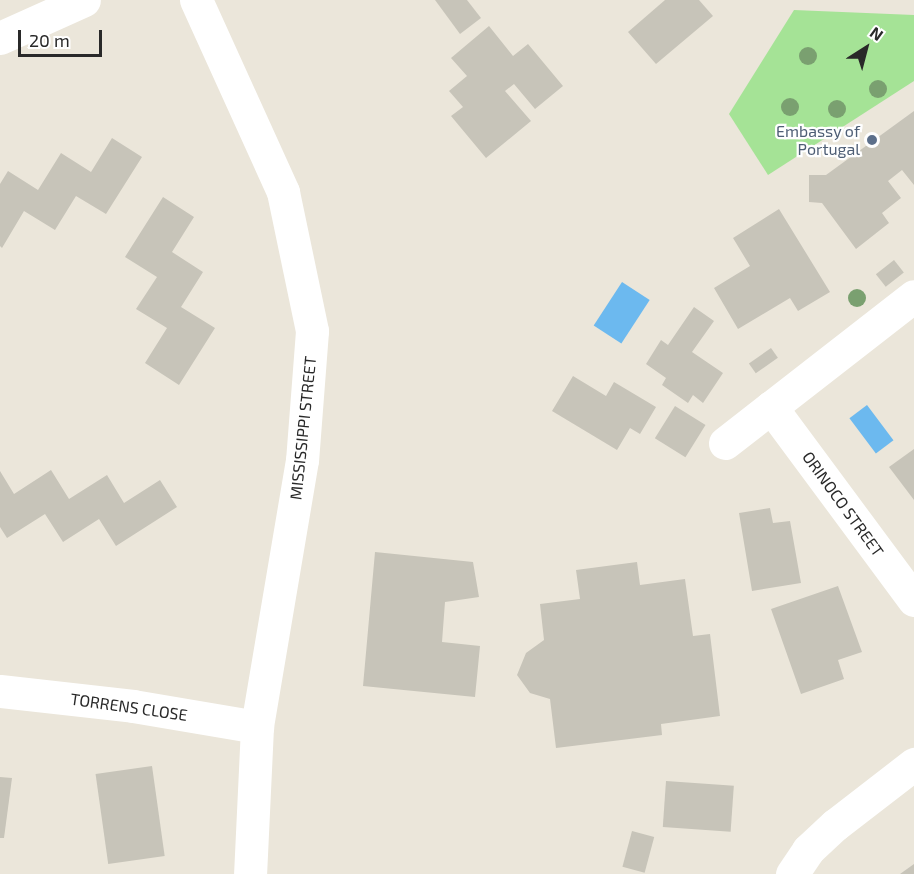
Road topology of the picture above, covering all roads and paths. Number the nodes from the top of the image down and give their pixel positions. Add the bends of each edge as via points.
1 (84, 0) edge
2 (196, 0) edge
3 (0, 38) edge
4 (914, 296) edge
5 (771, 407) junction
6 (725, 443) dead end
7 (914, 600) edge
8 (0, 691) edge
9 (257, 727) junction
10 (914, 764) edge
11 (250, 874) edge
12 (792, 874) edge

1 - 3 street
2 - 9 street, MISSISSIPPI STREET via 283,192 312,331 302,460
4 - 5 street
5 - 6 street
5 - 7 street, ORINOCO STREET
8 - 9 street, TORRENS CLOSE via 133,706
9 - 11 street, MISSISSIPPI STREET
10 - 12 street via 828,831 808,850

